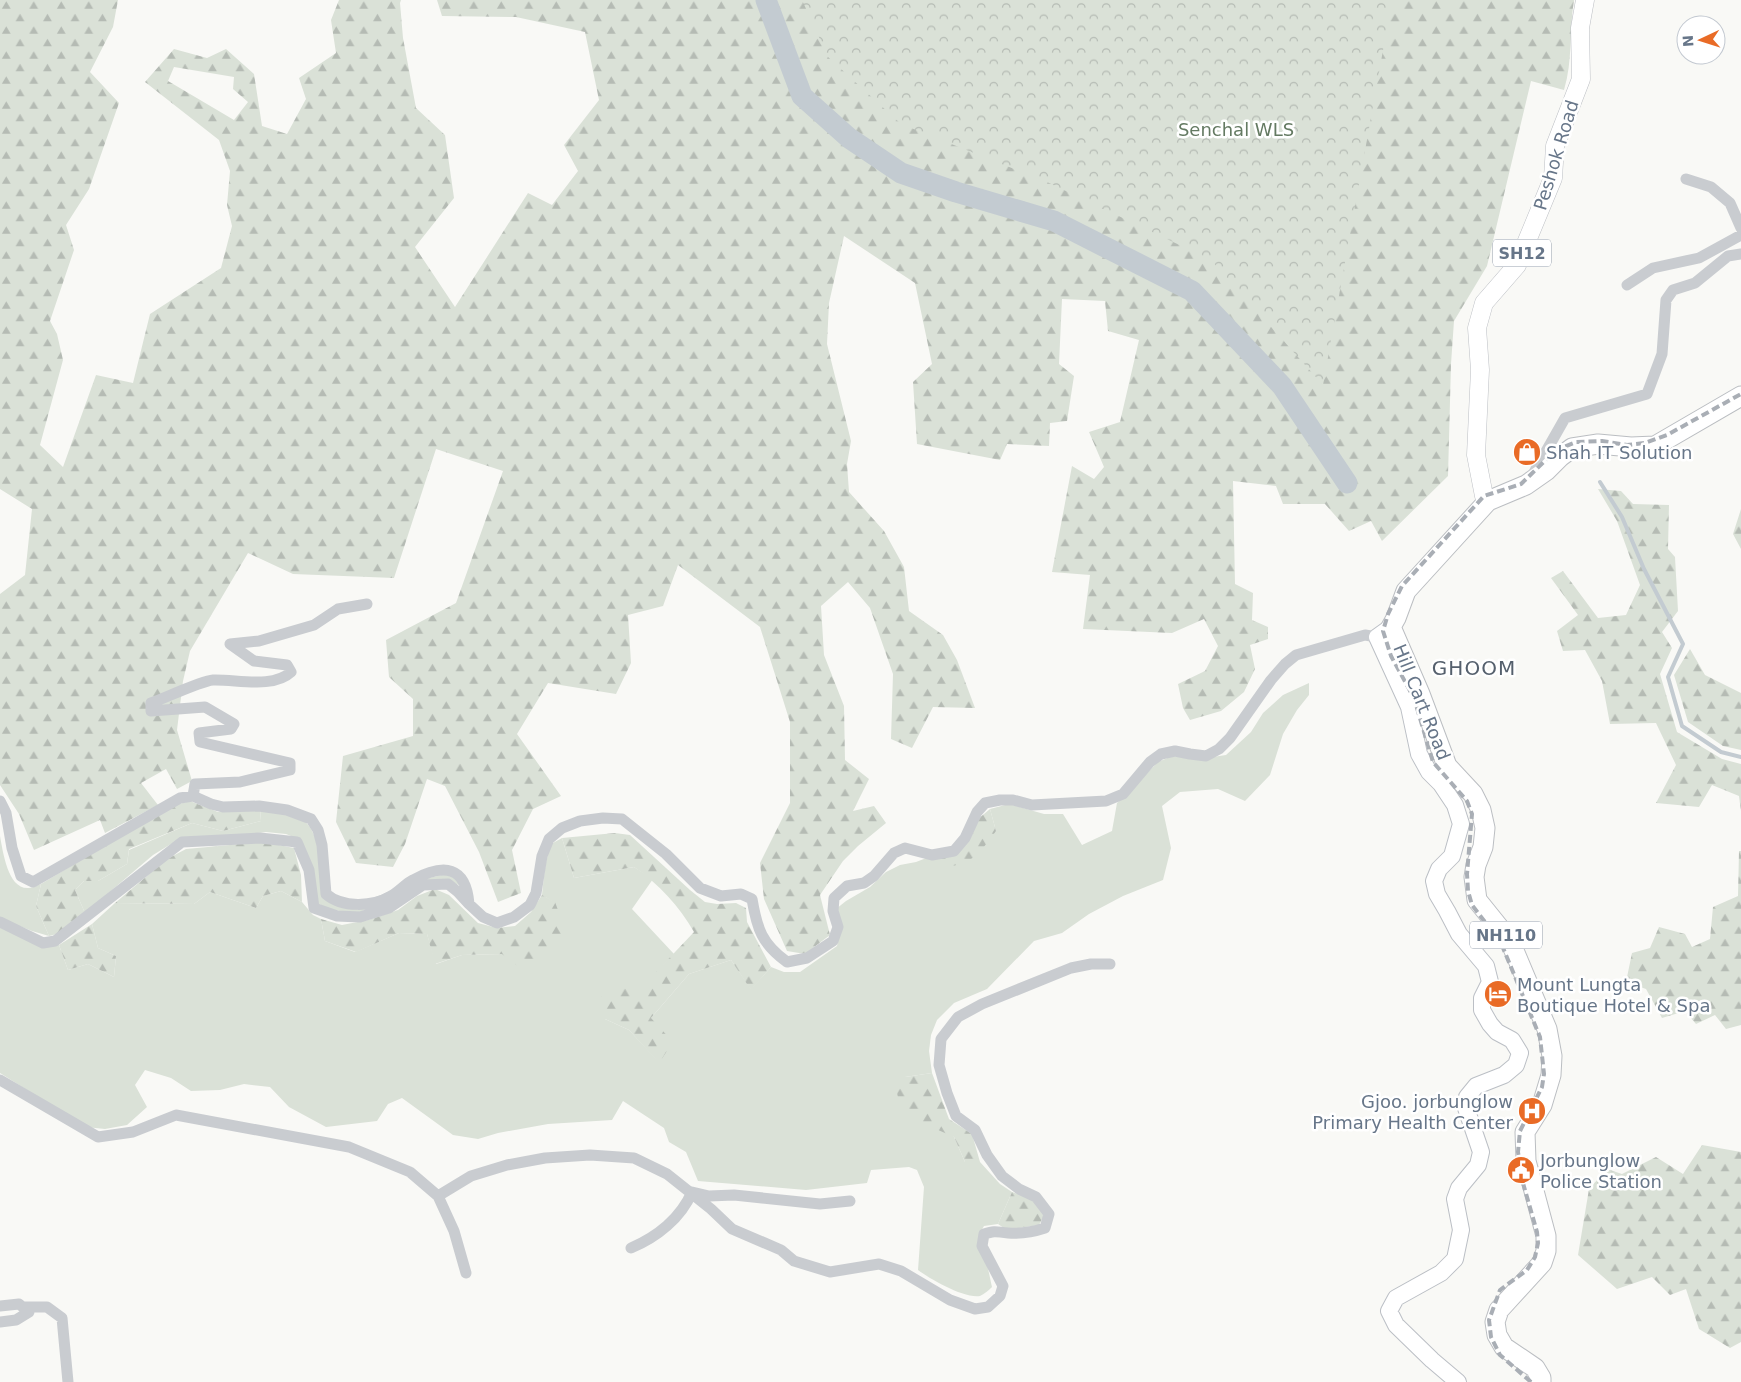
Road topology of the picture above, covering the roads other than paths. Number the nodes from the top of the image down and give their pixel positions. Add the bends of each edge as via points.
1 (1585, 0) edge
2 (1686, 179) dead end
3 (1741, 228) edge
4 (1741, 235) edge
5 (1741, 254) edge
6 (1627, 285) dead end
7 (1741, 396) edge
8 (1526, 485) junction
9 (1488, 502) junction
10 (367, 604) dead end
11 (1384, 632) junction
12 (193, 796) junction
13 (0, 801) edge
14 (469, 904) junction
15 (0, 922) edge
16 (1110, 964) dead end
17 (0, 1080) edge
18 (692, 1192) junction
19 (438, 1196) junction
20 (850, 1201) dead end
21 (631, 1248) dead end
22 (466, 1274) dead end
23 (0, 1306) edge
24 (23, 1307) junction
25 (0, 1322) edge
26 (68, 1382) edge
27 (1458, 1382) edge
28 (1541, 1382) edge

1 - 9 main road, Peshok Road / SH12 via 1580,28 1581,78 1555,146 1553,178 1517,265 1484,303 1477,328 1480,370 1476,455
2 - 3 street via 1711,187 1730,203
4 - 6 street via 1699,258 1652,268
5 - 8 street via 1728,256 1695,283 1673,290 1666,300 1662,354 1647,394 1565,418
7 - 8 highway, Hill Cart Road via 1654,446 1598,444 1572,448
8 - 9 highway, Hill Cart Road
9 - 11 highway, Hill Cart Road via 1406,591 1396,618
10 - 12 street via 338,609 314,625 259,641 230,644 254,661 287,665 291,672 286,677 260,682 211,680 152,703 152,711 205,707 234,724 231,729 200,733 200,742 290,763 290,770 240,782 195,784
11 - 14 street via 1296,654 1271,680 1219,749 1206,756 1175,750 1161,754 1122,794 1106,801 1058,805 1032,805 1013,800 985,803 977,812 966,838 954,851 932,855 905,848 894,853 874,876 864,883 847,886 834,898 833,912 838,927 833,942 806,958 786,962 760,935 752,899 741,894 721,896 700,888 666,854 622,819 580,821 562,828 549,839 542,856 536,893 530,905 514,917 497,923
11 - 27 main road via 1409,707 1419,754 1455,805 1461,824 1452,856 1439,869 1434,881 1437,894 1459,934 1486,966 1490,982 1482,998 1482,1010 1497,1032 1512,1040 1520,1053 1516,1065 1504,1075 1476,1086 1467,1097 1466,1108 1481,1152 1478,1164 1459,1188 1455,1199 1461,1230 1455,1259 1441,1273 1396,1298 1389,1310 1396,1326
11 - 28 highway, Hill Cart Road / NH110 via 1420,694 1447,766 1473,794 1481,810 1485,828 1474,877 1477,900 1510,941 1547,1030 1552,1056 1551,1075 1542,1105 1525,1132 1526,1161 1546,1236 1546,1251 1542,1263 1499,1310 1495,1322 1504,1347 1535,1368
12 - 13 street via 180,798 33,882 21,876 6,813
12 - 14 street via 224,807 259,806 287,810 311,819 322,845 326,894 333,901 371,904 391,897 412,880 448,870 458,873 465,882
14 - 15 street via 448,884 423,885 389,908 360,917 336,916 314,908 309,870 297,842 260,838 182,842 55,941 43,944
16 - 18 street via 1071,968 982,1004 958,1017 941,1038 939,1065 956,1116 975,1130 1002,1176 1019,1190 1036,1197 1050,1214 1045,1228 1032,1232 995,1230 984,1234 982,1246 1003,1286 1000,1296 988,1307 975,1309 950,1300 901,1271 879,1264 830,1272 794,1261 781,1250 732,1229
17 - 19 street via 98,1137 134,1132 176,1114 349,1147 410,1172
18 - 19 street via 667,1174 634,1158 590,1155 507,1165 471,1176
18 - 20 street via 820,1204
18 - 21 street via 687,1204 670,1223 645,1242
19 - 22 street via 454,1231
23 - 24 street via 19,1304
24 - 25 street via 29,1312 16,1320
24 - 26 street via 47,1307 62,1318

